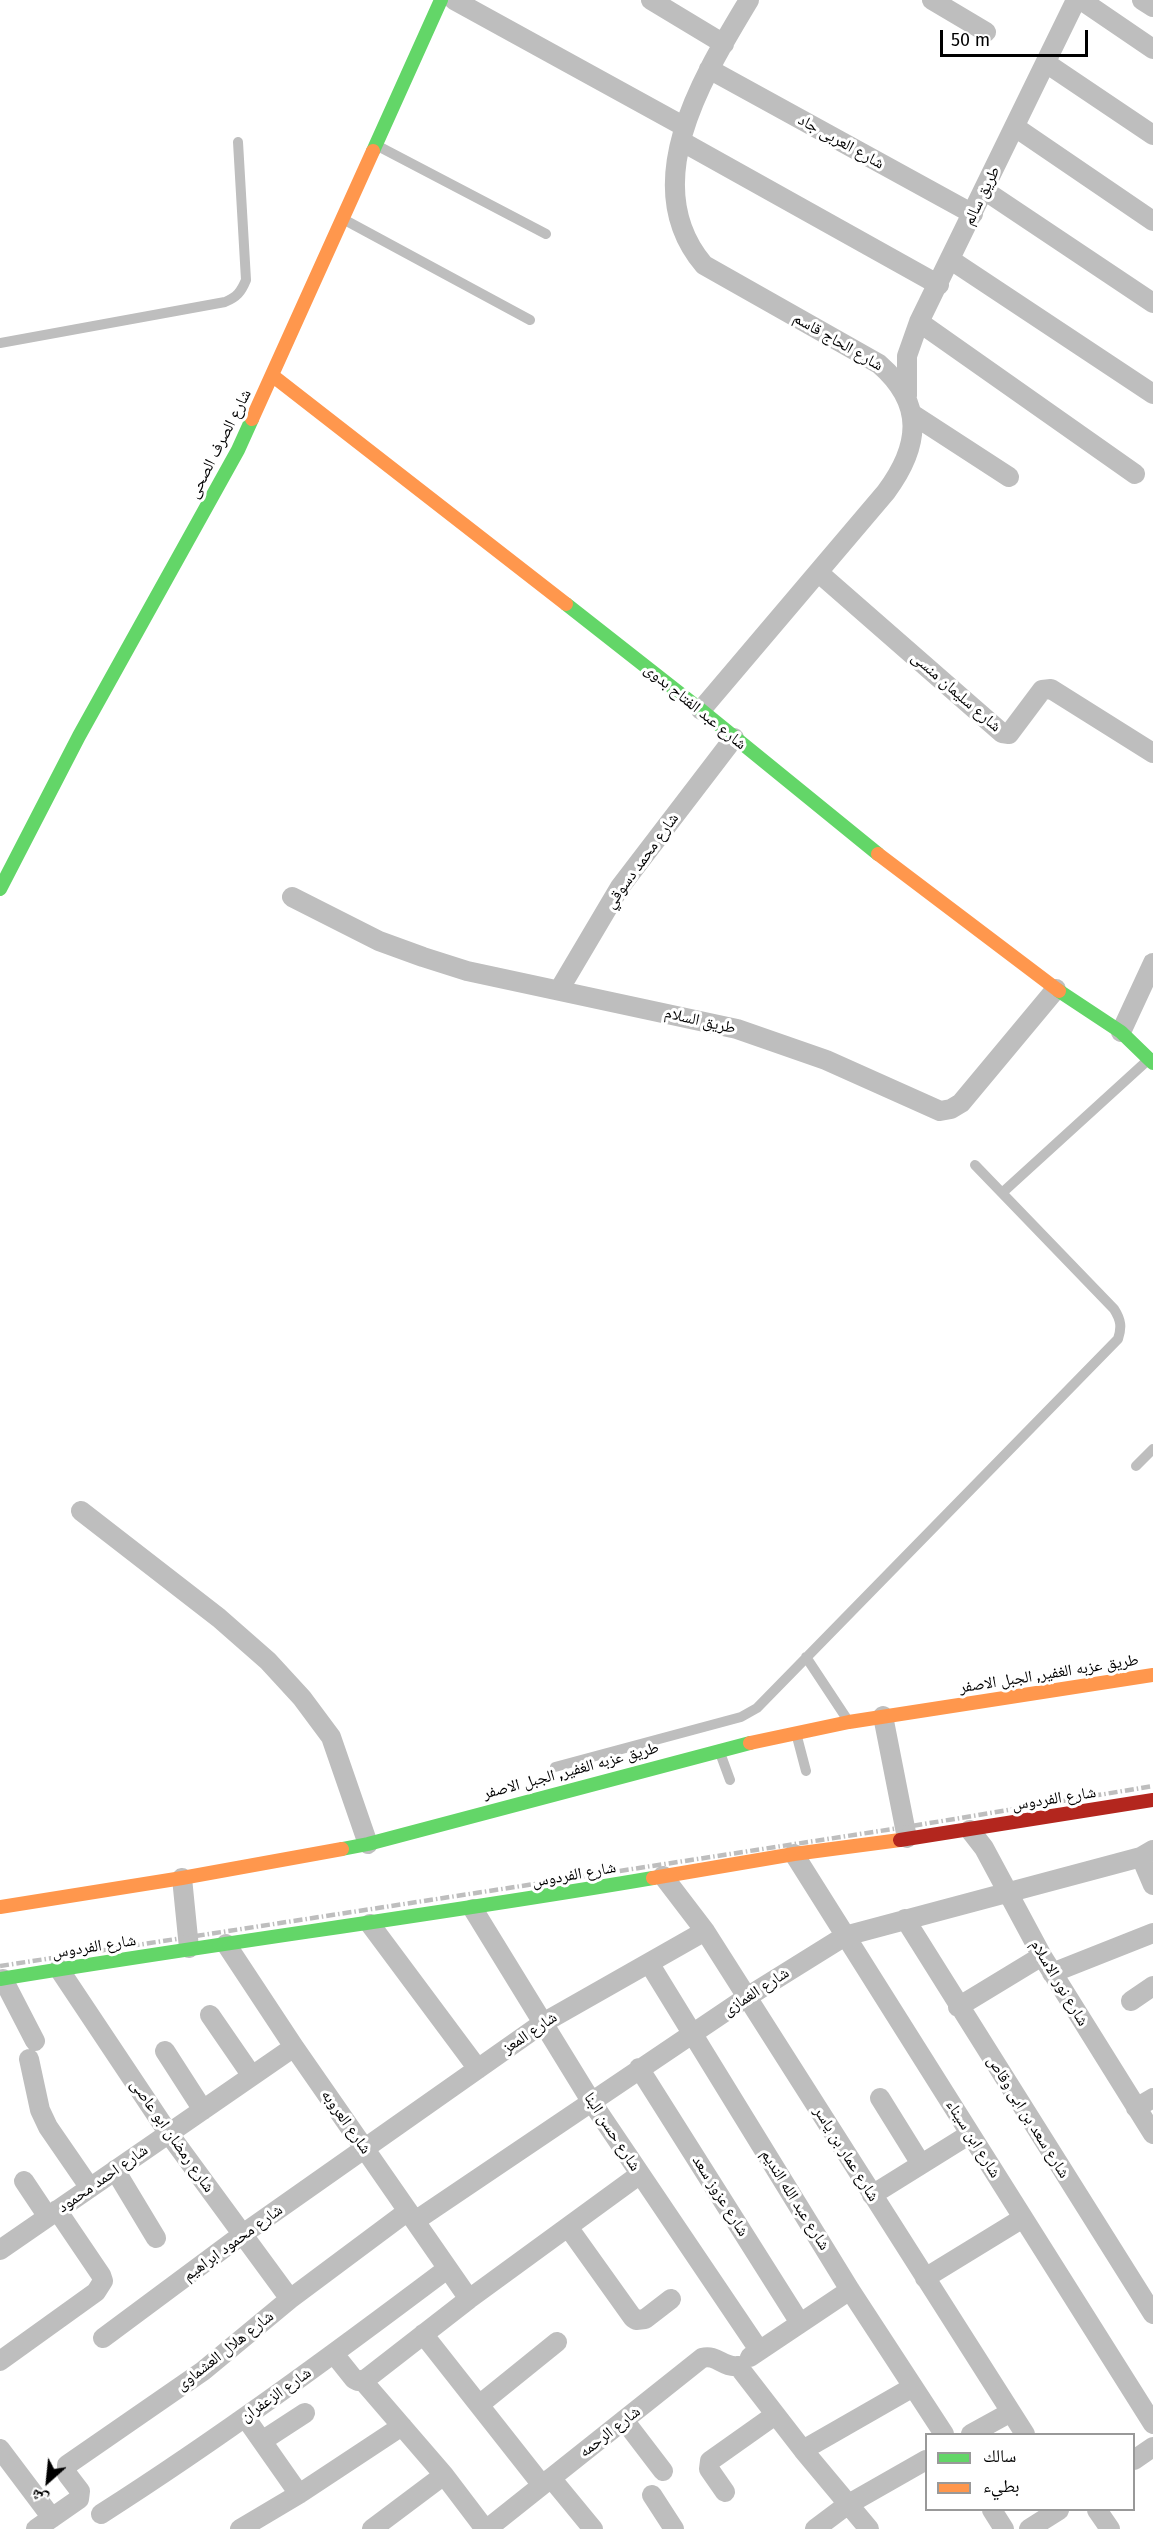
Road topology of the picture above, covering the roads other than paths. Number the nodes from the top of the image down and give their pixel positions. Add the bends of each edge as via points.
1 (441, 0) edge
2 (454, 0) edge
3 (651, 0) edge
4 (749, 0) edge
5 (932, 0) edge
6 (1076, 0) edge
7 (1081, 0) edge
8 (1142, 0) edge
9 (1153, 7) edge
10 (986, 32) dead end
11 (724, 44) junction
12 (1153, 49) edge
13 (1046, 63) junction
14 (709, 69) junction
15 (1015, 127) junction
16 (683, 134) junction
17 (1153, 135) edge
18 (238, 142) dead end
19 (375, 145) junction
20 (984, 190) junction
21 (973, 214) junction
22 (342, 219) junction
23 (1153, 220) edge
24 (546, 234) dead end
25 (951, 260) junction
26 (939, 285) junction
27 (1153, 303) edge
28 (530, 320) dead end
29 (919, 322) junction
30 (0, 343) edge
31 (273, 376) junction
32 (1153, 394) edge
33 (909, 405) junction
34 (1135, 474) dead end
35 (1009, 477) dead end
36 (819, 573) junction
37 (701, 710) junction
38 (734, 738) junction
39 (1153, 753) edge
40 (0, 889) edge
41 (292, 897) dead end
42 (1153, 963) edge
43 (1056, 988) junction
44 (559, 990) junction
45 (1120, 1032) junction
46 (1151, 1061) edge
47 (975, 1165) dead end
48 (1002, 1193) junction
49 (1153, 1449) edge
50 (1136, 1466) dead end
51 (81, 1511) dead end
52 (806, 1657) junction
53 (1153, 1675) edge
54 (884, 1716) junction
55 (849, 1722) junction
56 (796, 1733) junction
57 (719, 1749) junction
58 (555, 1767) dead end
59 (806, 1770) dead end
60 (730, 1780) dead end
61 (1153, 1800) edge
62 (970, 1830) junction
63 (907, 1838) junction
64 (368, 1844) junction
65 (794, 1854) junction
66 (1147, 1854) edge
67 (663, 1876) junction
68 (182, 1878) junction
69 (1153, 1885) edge
70 (1006, 1893) junction
71 (0, 1907) edge
72 (473, 1909) junction
73 (905, 1919) junction
74 (370, 1923) junction
75 (705, 1931) junction
76 (1153, 1933) edge
77 (845, 1936) junction
78 (226, 1944) junction
79 (189, 1948) junction
80 (649, 1963) junction
81 (1047, 1965) junction
82 (59, 1969) junction
83 (2, 1979) edge
84 (1153, 1986) edge
85 (747, 1997) junction
86 (1131, 2001) dead end
87 (958, 2007) junction
88 (210, 2015) dead end
89 (543, 2023) junction
90 (692, 2033) junction
91 (294, 2047) junction
92 (165, 2051) dead end
93 (639, 2068) junction
94 (478, 2069) junction
95 (252, 2076) junction
96 (880, 2098) dead end
97 (591, 2101) junction
98 (1145, 2103) edge
99 (203, 2110) junction
100 (169, 2134) junction
101 (970, 2134) junction
102 (1153, 2134) edge
103 (365, 2150) junction
104 (921, 2164) junction
105 (115, 2170) junction
106 (639, 2175) junction
107 (24, 2181) dead end
108 (90, 2188) junction
109 (872, 2195) junction
110 (53, 2213) junction
111 (412, 2216) junction
112 (1023, 2218) junction
113 (568, 2227) junction
114 (243, 2234) junction
115 (156, 2238) dead end
116 (0, 2250) edge
117 (447, 2269) junction
118 (926, 2278) junction
119 (850, 2290) junction
120 (290, 2299) junction
121 (469, 2299) junction
122 (670, 2299) dead end
123 (1153, 2314) edge
124 (800, 2323) junction
125 (423, 2334) junction
126 (103, 2338) dead end
127 (557, 2342) dead end
128 (759, 2350) junction
129 (334, 2354) junction
130 (0, 2361) edge
131 (738, 2366) junction
132 (362, 2380) junction
133 (913, 2387) junction
134 (479, 2405) junction
135 (1011, 2412) junction
136 (305, 2413) dead end
137 (775, 2415) junction
138 (245, 2417) junction
139 (624, 2420) junction
140 (1153, 2424) edge
141 (402, 2426) junction
142 (943, 2433) edge
143 (973, 2433) edge
144 (1024, 2433) edge
145 (262, 2441) junction
146 (1153, 2447) edge
147 (0, 2449) edge
148 (803, 2450) junction
149 (1135, 2459) edge
150 (925, 2461) edge
151 (663, 2471) dead end
152 (444, 2475) junction
153 (546, 2482) junction
154 (725, 2492) dead end
155 (299, 2494) junction
156 (652, 2495) dead end
157 (848, 2505) junction
158 (993, 2511) edge
159 (1057, 2511) edge
160 (1098, 2511) edge
161 (101, 2514) dead end
162 (44, 2524) edge
163 (240, 2529) edge
164 (372, 2529) edge
165 (486, 2529) edge
166 (593, 2529) edge
167 (674, 2529) edge
168 (815, 2529) edge
169 (869, 2529) edge
170 (1004, 2529) edge
171 (1029, 2529) edge
172 (1110, 2529) edge

1 - 19 street, شارع الصرف الصحى
2 - 16 street
3 - 11 street
4 - 11 street, شارع الحاج قاسم
5 - 10 street
6 - 13 street, طريق سالم
7 - 12 street
8 - 9 street
11 - 14 street, شارع الحاج قاسم
13 - 15 street, طريق سالم
13 - 17 street
14 - 16 street, شارع الحاج قاسم
14 - 21 street, شارع العربى جاد
15 - 20 street, طريق سالم
15 - 23 street
16 - 26 street
16 - 33 street, شارع الحاج قاسم via 675,176 677,213 686,242 704,265 879,364 895,377
18 - 30 lane via 246,280 235,298
19 - 22 street, شارع الصرف الصحى
19 - 24 lane
20 - 21 street, طريق سالم
20 - 27 street
21 - 25 street, طريق سالم
22 - 28 lane
22 - 31 street, شارع الصرف الصحى
25 - 26 street, طريق سالم
25 - 32 street
26 - 29 street, طريق سالم
29 - 33 street, طريق سالم via 907,356
29 - 34 street
31 - 37 street, شارع عبد الفتاح بدوى
31 - 40 street, شارع الصرف الصحى via 238,450 79,736
33 - 35 street
33 - 36 street via 913,433 902,471
36 - 37 street
36 - 39 street, شارع سليمان منسى via 1002,733 1009,734 1042,690 1051,689
37 - 38 street, شارع عبد الفتاح بدوى
38 - 43 street, شارع عبد الفتاح بدوى via 840,825
38 - 44 street, شارع محمد دسوقي via 620,887
41 - 44 street, طريق السلام via 379,941 423,957
42 - 45 street
43 - 44 street, طريق السلام via 961,1102 940,1112 826,1060 737,1029
43 - 45 street, شارع عبد الفتاح بدوى
45 - 46 street, شارع عبد الفتاح بدوى
46 - 48 lane
47 - 48 lane
48 - 52 lane via 1114,1309 1120,1318 1118,1339
49 - 50 lane
51 - 64 street via 219,1618 268,1661 302,1698 331,1737
52 - 55 lane
52 - 58 lane via 749,1713
53 - 54 street, طريق عزبه الغفير, الجبل الاصفر
54 - 55 street, طريق عزبه الغفير, الجبل الاصفر
54 - 63 street
55 - 56 street, طريق عزبه الغفير, الجبل الاصفر
56 - 57 street, طريق عزبه الغفير, الجبل الاصفر
56 - 59 lane
57 - 60 lane
57 - 64 street, طريق عزبه الغفير, الجبل الاصفر
61 - 62 street, شارع الفردوس
62 - 63 street, شارع الفردوس
62 - 70 street, شارع نور الاسلام via 984,1848
63 - 65 street, شارع الفردوس
64 - 68 street, طريق عزبه الغفير, الجبل الاصفر
65 - 67 street, شارع الفردوس
65 - 77 street, شارع ابن سيناء
66 - 69 street
66 - 70 street, شارع الغمازى
67 - 72 street, شارع الفردوس
67 - 75 street, شارع عمار بن ياسر
68 - 71 street, طريق عزبه الغفير, الجبل الاصفر
68 - 79 street
70 - 73 street, شارع الغمازى
70 - 81 street, شارع نور الاسلام
72 - 74 street, شارع الفردوس
72 - 89 street, شارع حسن البنا
73 - 77 street, شارع الغمازى
73 - 87 street, شارع سعد بن ابى وقاص
74 - 78 street, شارع الفردوس
74 - 94 street
75 - 80 street, شارع المعز
75 - 85 street, شارع عمار بن ياسر
76 - 81 street
77 - 85 street, شارع الغمازى
77 - 101 street, شارع ابن سيناء
78 - 79 street, شارع الفردوس
78 - 91 street, شارع العروبه
79 - 82 street, شارع الفردوس
80 - 89 street, شارع المعز
80 - 90 street, شارع عبد الله النديم
81 - 87 street
81 - 98 street, شارع نور الاسلام
82 - 83 street, شارع الفردوس
82 - 100 street, شارع رمضان ابو عاصى
83 - 108 street via 32,2050 40,2110
84 - 86 street
85 - 90 street, شارع الغمازى
85 - 109 street, شارع عمار بن ياسر
87 - 123 street, شارع سعد بن ابى وقاص
88 - 95 street
89 - 94 street, شارع المعز
89 - 97 street, شارع حسن البنا
90 - 93 street, شارع الغمازى
90 - 119 street, شارع عبد الله النديم
91 - 95 street, شارع احمد محمود
91 - 103 street, شارع العروبه
92 - 99 street
93 - 97 street, شارع الغمازى
93 - 124 street, شارع عزوز سعد
94 - 103 street, شارع المعز
95 - 99 street, شارع احمد محمود
96 - 104 street
97 - 106 street, شارع حسن البنا
97 - 111 street, شارع الغمازى
98 - 102 street, شارع نور الاسلام
99 - 100 street, شارع احمد محمود
100 - 105 street, شارع احمد محمود
100 - 114 street, شارع رمضان ابو عاصى
101 - 104 street
101 - 112 street, شارع ابن سيناء
103 - 111 street, شارع العروبه
103 - 114 street, شارع محمود ابراهيم
104 - 109 street
105 - 108 street, شارع احمد محمود
105 - 115 street
106 - 113 street
106 - 128 street, شارع حسن البنا
107 - 110 street
108 - 110 street, شارع احمد محمود
109 - 118 street, شارع عمار بن ياسر
110 - 116 street, شارع احمد محمود
110 - 130 street via 103,2281 96,2292
111 - 117 street, شارع العروبه
111 - 120 street, شارع هلال العشماوى
112 - 118 street
112 - 140 street, شارع ابن سيناء
113 - 121 street
113 - 122 street via 633,2318 645,2319
114 - 120 street, شارع رمضان ابو عاصى
114 - 126 street, شارع محمود ابراهيم
117 - 121 street, شارع العروبه
117 - 129 street, شارع الزعفران
118 - 135 street, شارع عمار بن ياسر
119 - 124 street
119 - 133 street, شارع عبد الله النديم
120 - 162 street, شارع هلال العشماوى via 203,2371 67,2465 67,2474 80,2496
121 - 125 street
124 - 128 street
125 - 132 street
125 - 134 street
127 - 134 street
128 - 131 street
129 - 132 street via 354,2379
129 - 138 street, شارع الزعفران
131 - 137 street
131 - 139 street, شارع الرحمه via 702,2358
132 - 141 street
133 - 142 street, شارع عبد الله النديم
133 - 148 street
134 - 153 street
135 - 143 street
135 - 144 street, شارع عمار بن ياسر
136 - 145 street
137 - 148 street
137 - 154 street via 710,2461 710,2469
138 - 145 street
138 - 161 street, شارع الزعفران
139 - 151 street
139 - 153 street, شارع الرحمه
141 - 152 street
141 - 155 street
145 - 155 street
146 - 149 street
147 - 162 street
148 - 157 street
150 - 157 street
152 - 164 street
152 - 165 street
153 - 165 street, شارع الرحمه
153 - 166 street
155 - 163 street
156 - 167 street
157 - 168 street
157 - 169 street
158 - 170 street
159 - 171 street
160 - 172 street

